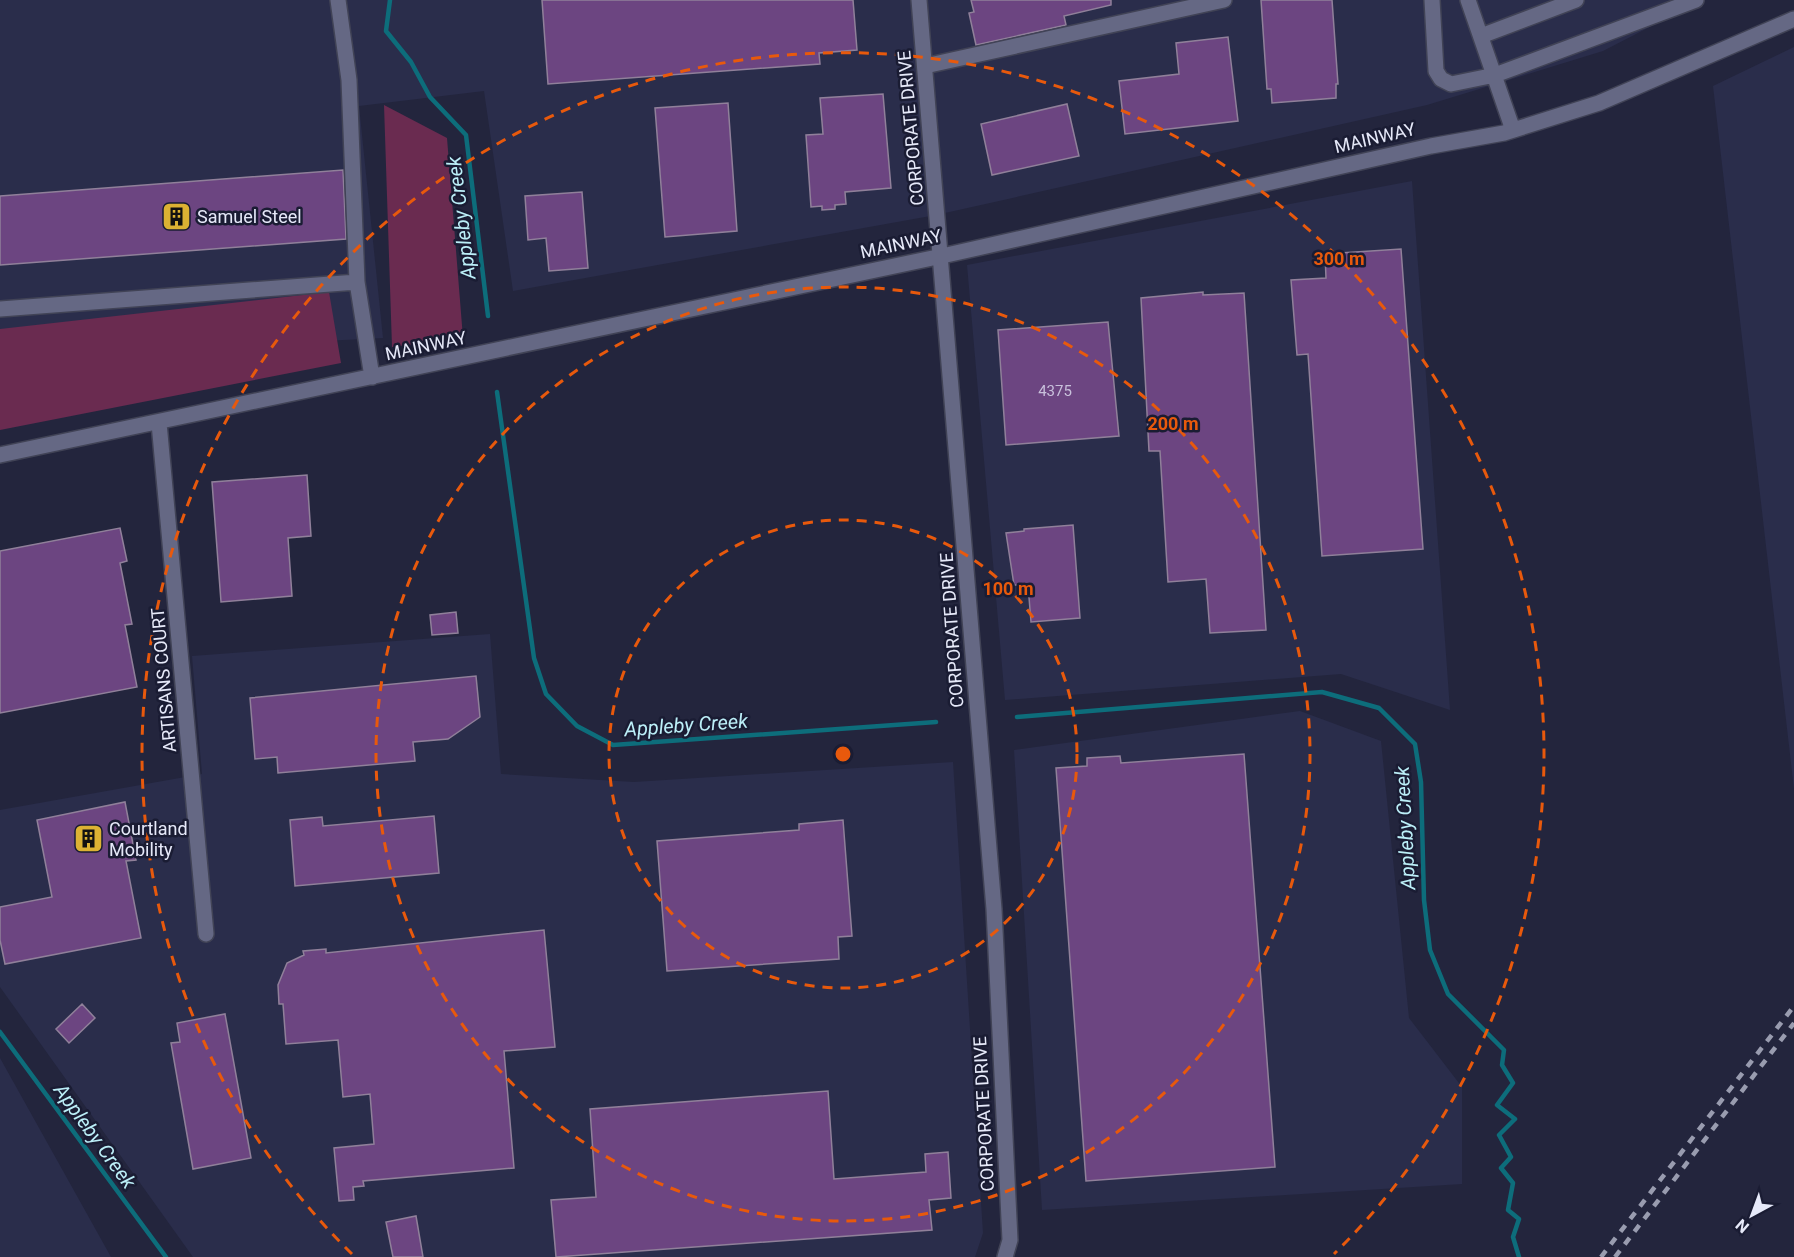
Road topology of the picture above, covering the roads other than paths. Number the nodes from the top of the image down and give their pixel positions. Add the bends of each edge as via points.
1 (338, 0) edge
2 (920, 0) edge
3 (1224, 0) edge
4 (1432, 0) edge
5 (1468, 0) edge
6 (1576, 0) edge
7 (1696, 0) edge
8 (1794, 19) edge
9 (1480, 36) junction
10 (925, 66) junction
11 (1494, 75) junction
12 (1513, 130) junction
13 (942, 255) junction
14 (357, 282) junction
15 (0, 309) edge
16 (372, 377) junction
17 (159, 423) junction
18 (0, 455) edge
19 (206, 934) dead end
20 (1005, 1257) edge

1 - 14 street via 349,80
2 - 10 street, CORPORATE DRIVE
3 - 10 street
4 - 11 street via 1436,71 1441,79 1456,83
5 - 9 street
6 - 9 street
7 - 11 street
8 - 12 street, MAINWAY via 1599,103
9 - 11 street
10 - 13 street, CORPORATE DRIVE
11 - 12 street
12 - 13 street, MAINWAY
13 - 16 street, MAINWAY
13 - 20 street, CORPORATE DRIVE via 994,909 1010,1240
14 - 15 street
14 - 16 street
16 - 17 street, MAINWAY
17 - 18 street, MAINWAY
17 - 19 street, ARTISANS COURT

